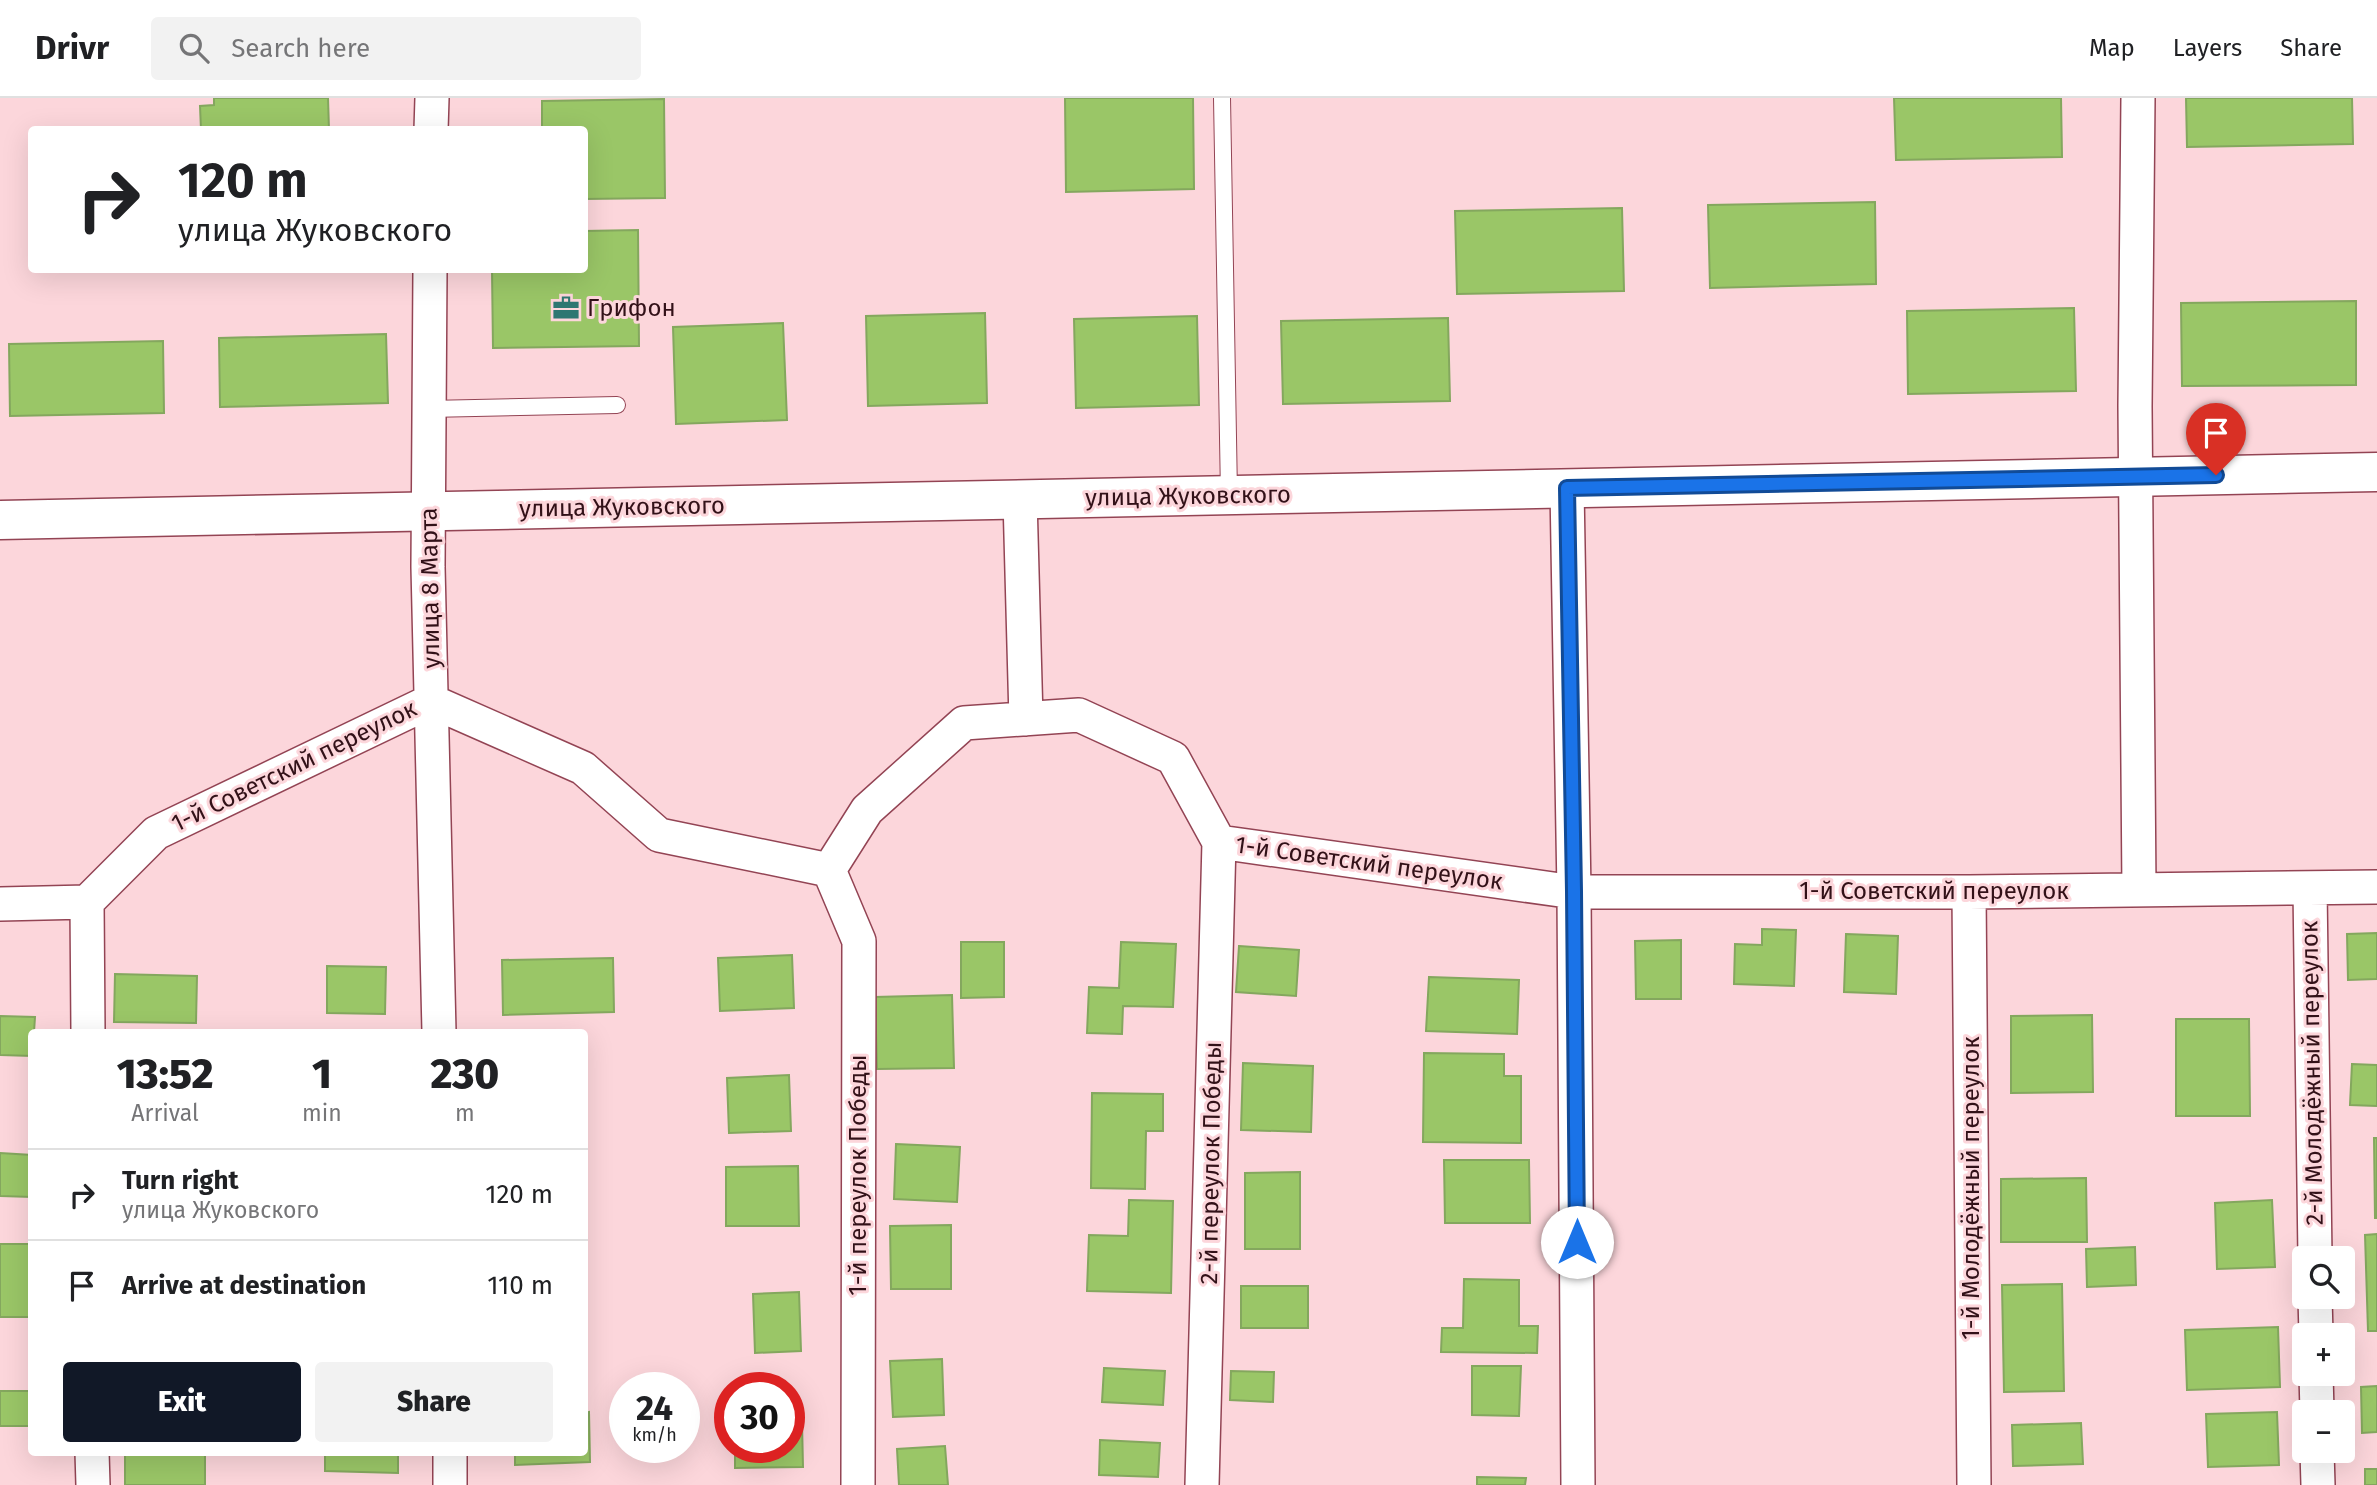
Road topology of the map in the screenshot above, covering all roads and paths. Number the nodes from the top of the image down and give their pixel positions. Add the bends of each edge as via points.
1 (432, 98) edge
2 (1222, 98) edge
3 (2138, 98) edge
4 (431, 126) edge
5 (429, 273) edge
6 (617, 405) dead end
7 (428, 409) junction
8 (2377, 472) edge
9 (2135, 477) junction
10 (1567, 488) junction
11 (1230, 495) junction
12 (1020, 499) junction
13 (429, 511) junction
14 (0, 520) edge
15 (431, 701) junction
16 (1026, 719) junction
17 (1219, 842) junction
18 (829, 870) junction
19 (2377, 887) edge
20 (2309, 888) junction
21 (2139, 890) junction
22 (1574, 891) junction
23 (1969, 892) junction
24 (87, 902) junction
25 (0, 904) edge
26 (88, 1029) edge
27 (439, 1029) edge
28 (2315, 1246) edge
29 (92, 1456) edge
30 (450, 1456) edge
31 (2317, 1463) edge
32 (93, 1485) edge
33 (450, 1485) edge
34 (858, 1485) edge
35 (1202, 1485) edge
36 (1578, 1485) edge
37 (1974, 1485) edge
38 (2318, 1485) edge

1 - 4 street
2 - 11 lane
3 - 9 street
5 - 7 street, улица 8 Марта
6 - 7 lane
7 - 13 street, улица 8 Марта
8 - 9 street, улица Жуковского
9 - 10 street, улица Жуковского
9 - 21 street
10 - 11 street, улица Жуковского
10 - 22 street
11 - 12 street, улица Жуковского
12 - 13 street, улица Жуковского
12 - 16 street
13 - 14 street, улица Жуковского
13 - 15 street, улица 8 Марта
15 - 18 street, 1-й Советский переулок via 583,768 659,835
15 - 24 street, 1-й Советский переулок via 156,832
15 - 27 street, улица 8 Марта
16 - 17 street, 1-й Советский переулок via 1079,715 1173,758
16 - 18 street, 1-й Советский переулок via 964,723 867,810
17 - 22 street, 1-й Советский переулок
17 - 35 street, 2-й переулок Победы
18 - 34 street, 1-й переулок Победы via 859,941
19 - 20 street, 1-й Советский переулок
20 - 21 street, 1-й Советский переулок
20 - 28 street, 2-й Молодёжный переулок
21 - 23 street, 1-й Советский переулок
22 - 23 street, 1-й Советский переулок
22 - 36 street
23 - 37 street, 1-й Молодёжный переулок
24 - 25 street
24 - 26 street
29 - 32 street
30 - 33 street
31 - 38 street

